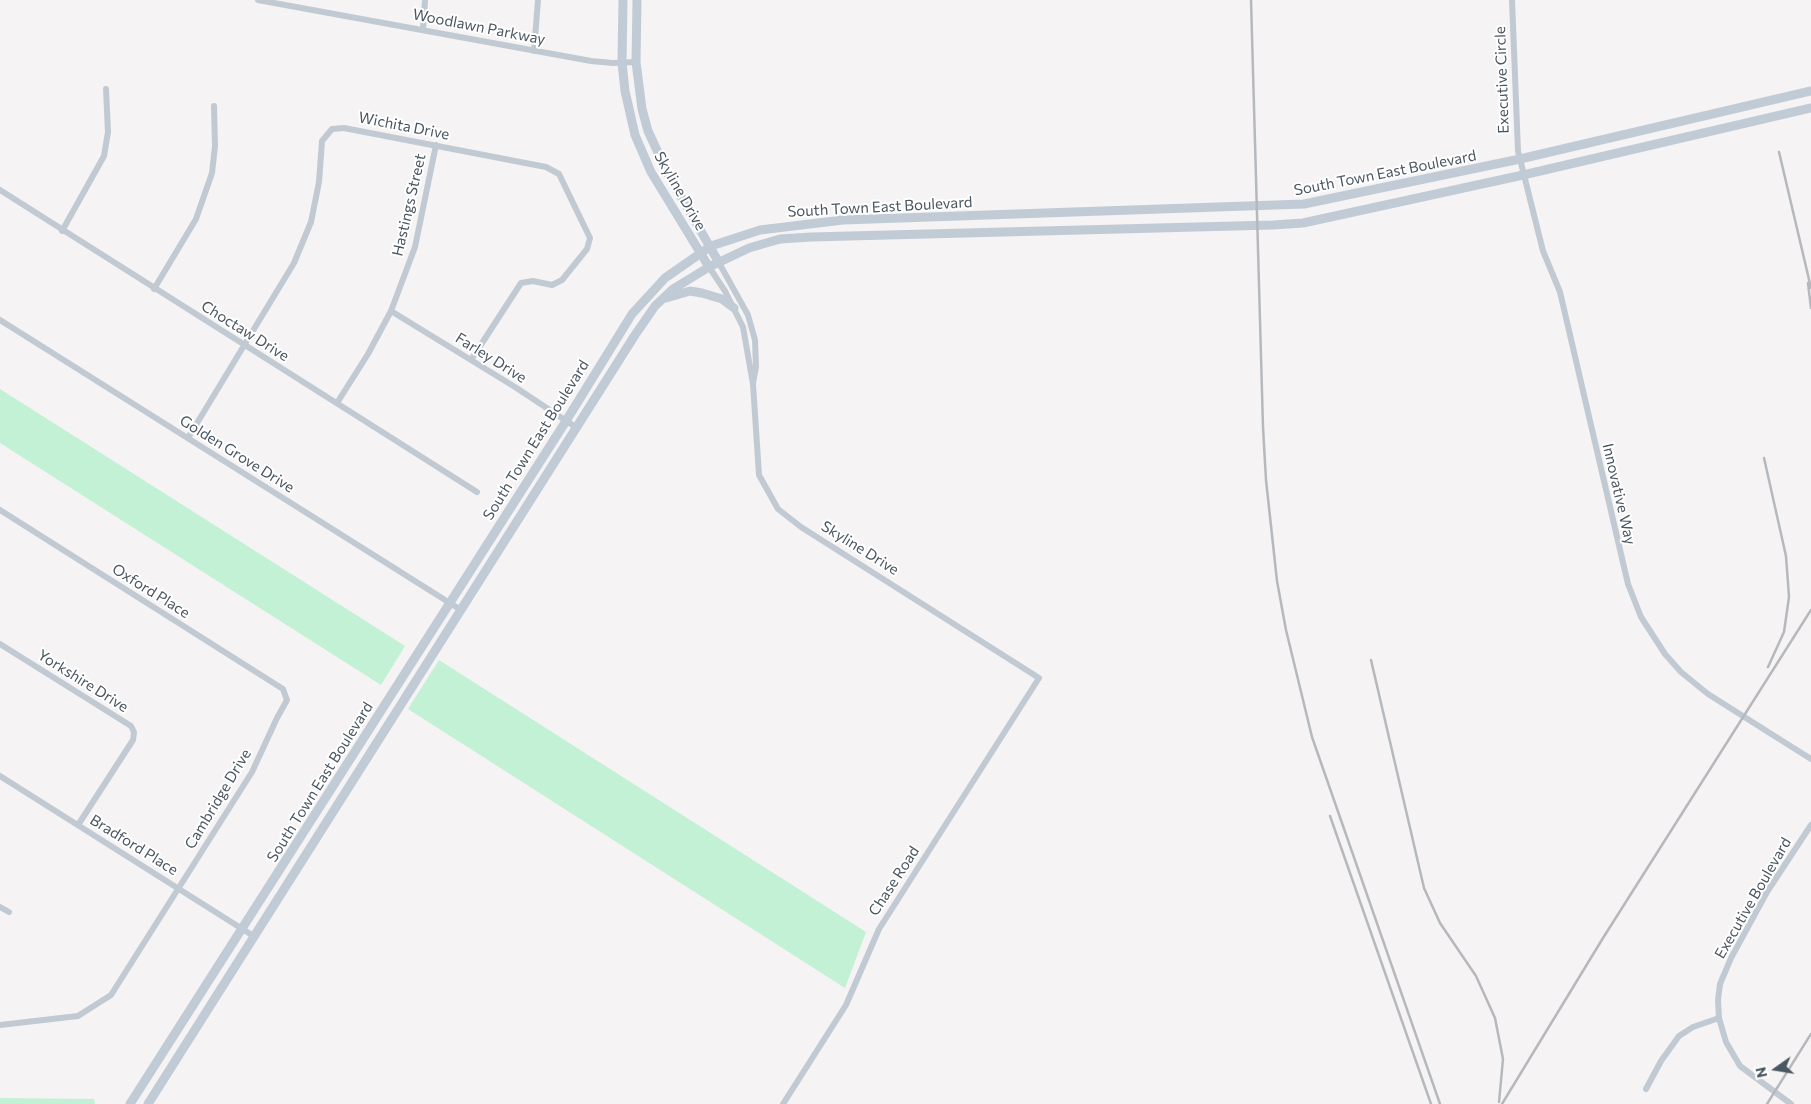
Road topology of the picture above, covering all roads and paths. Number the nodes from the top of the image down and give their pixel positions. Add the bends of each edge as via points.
1 (258, 0) edge
2 (311, 0) edge
3 (425, 0) edge
4 (538, 0) edge
5 (623, 0) edge
6 (637, 0) edge
7 (1512, 0) edge
8 (310, 9) junction
9 (422, 29) junction
10 (534, 51) junction
11 (636, 62) junction
12 (622, 63) junction
13 (106, 89) dead end
14 (1811, 92) edge
15 (1757, 105) junction
16 (214, 106) dead end
17 (1811, 108) edge
18 (1760, 120) junction
19 (436, 145) junction
20 (1520, 159) junction
21 (1523, 175) junction
22 (1400, 184) junction
23 (0, 190) edge
24 (1404, 201) junction
25 (62, 231) junction
26 (711, 246) junction
27 (700, 253) junction
28 (718, 261) junction
29 (709, 267) junction
30 (154, 289) junction
31 (661, 300) junction
32 (734, 308) junction
33 (391, 311) junction
34 (0, 320) edge
35 (245, 346) junction
36 (471, 360) junction
37 (753, 384) junction
38 (337, 403) junction
39 (566, 421) junction
40 (577, 428) junction
41 (188, 438) junction
42 (478, 492) dead end
43 (0, 510) edge
44 (449, 603) junction
45 (461, 610) junction
46 (0, 644) edge
47 (1039, 678) joint
48 (287, 695) joint
49 (1811, 759) edge
50 (0, 776) edge
51 (1811, 824) edge
52 (78, 825) junction
53 (178, 888) junction
54 (0, 907) edge
55 (9, 912) dead end
56 (243, 930) junction
57 (255, 937) junction
58 (1719, 1018) junction
59 (0, 1024) edge
60 (1646, 1089) dead end
61 (130, 1104) edge
62 (148, 1104) edge
63 (783, 1104) edge
64 (1791, 1104) edge

1 - 8 street, Woodlawn Parkway
2 - 8 street
3 - 9 street
4 - 10 street
5 - 12 main road, Skyline Drive
6 - 11 main road, Skyline Drive
7 - 20 street, Executive Circle
8 - 9 street, Woodlawn Parkway
9 - 10 street, Woodlawn Parkway
10 - 12 street, Woodlawn Parkway
11 - 12 street, Woodlawn Parkway
11 - 26 main road, Skyline Drive via 642,109 656,151
12 - 27 main road, Skyline Drive via 631,121 643,156
13 - 25 street via 108,132 104,156
14 - 15 main road, South Town East Boulevard
15 - 18 main road
15 - 20 main road, South Town East Boulevard
16 - 30 street via 212,173 196,219
17 - 18 main road, South Town East Boulevard
18 - 21 main road, South Town East Boulevard
19 - 33 street, Hastings Street via 415,247
19 - 35 street, Wichita Drive via 344,128 332,129 322,141 319,182 311,222 294,263
19 - 36 street, Wichita Drive via 546,167 558,174 590,238 587,249 562,280 552,285 533,281 521,283
20 - 21 street, Innovative Way
20 - 22 main road, South Town East Boulevard
21 - 24 main road, South Town East Boulevard
21 - 49 street, Innovative Way via 1543,251 1560,292 1627,579 1642,616 1665,654 1696,686
22 - 24 main road
22 - 26 main road, South Town East Boulevard via 1341,198 1276,207 843,220 760,230
23 - 25 street, Choctaw Drive
24 - 28 main road, South Town East Boulevard via 1303,223 1273,225 780,239
25 - 30 street, Choctaw Drive
26 - 27 main road, South Town East Boulevard
26 - 28 main road, Skyline Drive
27 - 29 main road, Skyline Drive
27 - 39 main road, South Town East Boulevard via 664,278 632,314
28 - 29 main road, South Town East Boulevard
28 - 37 street, Skyline Drive via 748,315 755,340
29 - 31 main road, South Town East Boulevard
29 - 32 street, Skyline Drive
30 - 35 street, Choctaw Drive
31 - 32 main road via 681,293 702,293 722,299
31 - 40 main road, South Town East Boulevard via 635,335
32 - 37 street, Skyline Drive via 743,327
33 - 36 street, Farley Drive
33 - 38 street, Hastings Street
34 - 41 street, Golden Grove Drive
35 - 38 street, Choctaw Drive
35 - 41 street, Wichita Drive
36 - 39 street, Farley Drive
37 - 47 street, Skyline Drive via 758,475 778,509 801,527
38 - 42 street, Choctaw Drive
39 - 40 street, Farley Drive
39 - 44 main road, South Town East Boulevard
40 - 45 main road, South Town East Boulevard
41 - 44 street, Golden Grove Drive
43 - 48 street, Oxford Place via 283,689
44 - 45 street, Golden Grove Drive
44 - 56 main road, South Town East Boulevard
45 - 57 main road, South Town East Boulevard
46 - 52 street, Yorkshire Drive via 131,726 134,732 133,740
47 - 63 street, Chase Road via 879,929 846,1005
48 - 53 street, Cambridge Drive via 252,772
50 - 52 street, Bradford Place
51 - 58 street, Executive Boulevard via 1767,892 1732,958 1720,984
52 - 53 street, Bradford Place
53 - 56 street, Bradford Place
53 - 59 street, Cambridge Drive via 111,995 102,1002 78,1016
54 - 55 street
56 - 57 street, Bradford Place
56 - 61 main road, South Town East Boulevard
57 - 62 main road, South Town East Boulevard
58 - 60 street via 1679,1036
58 - 64 street, Executive Boulevard via 1727,1045 1740,1066

